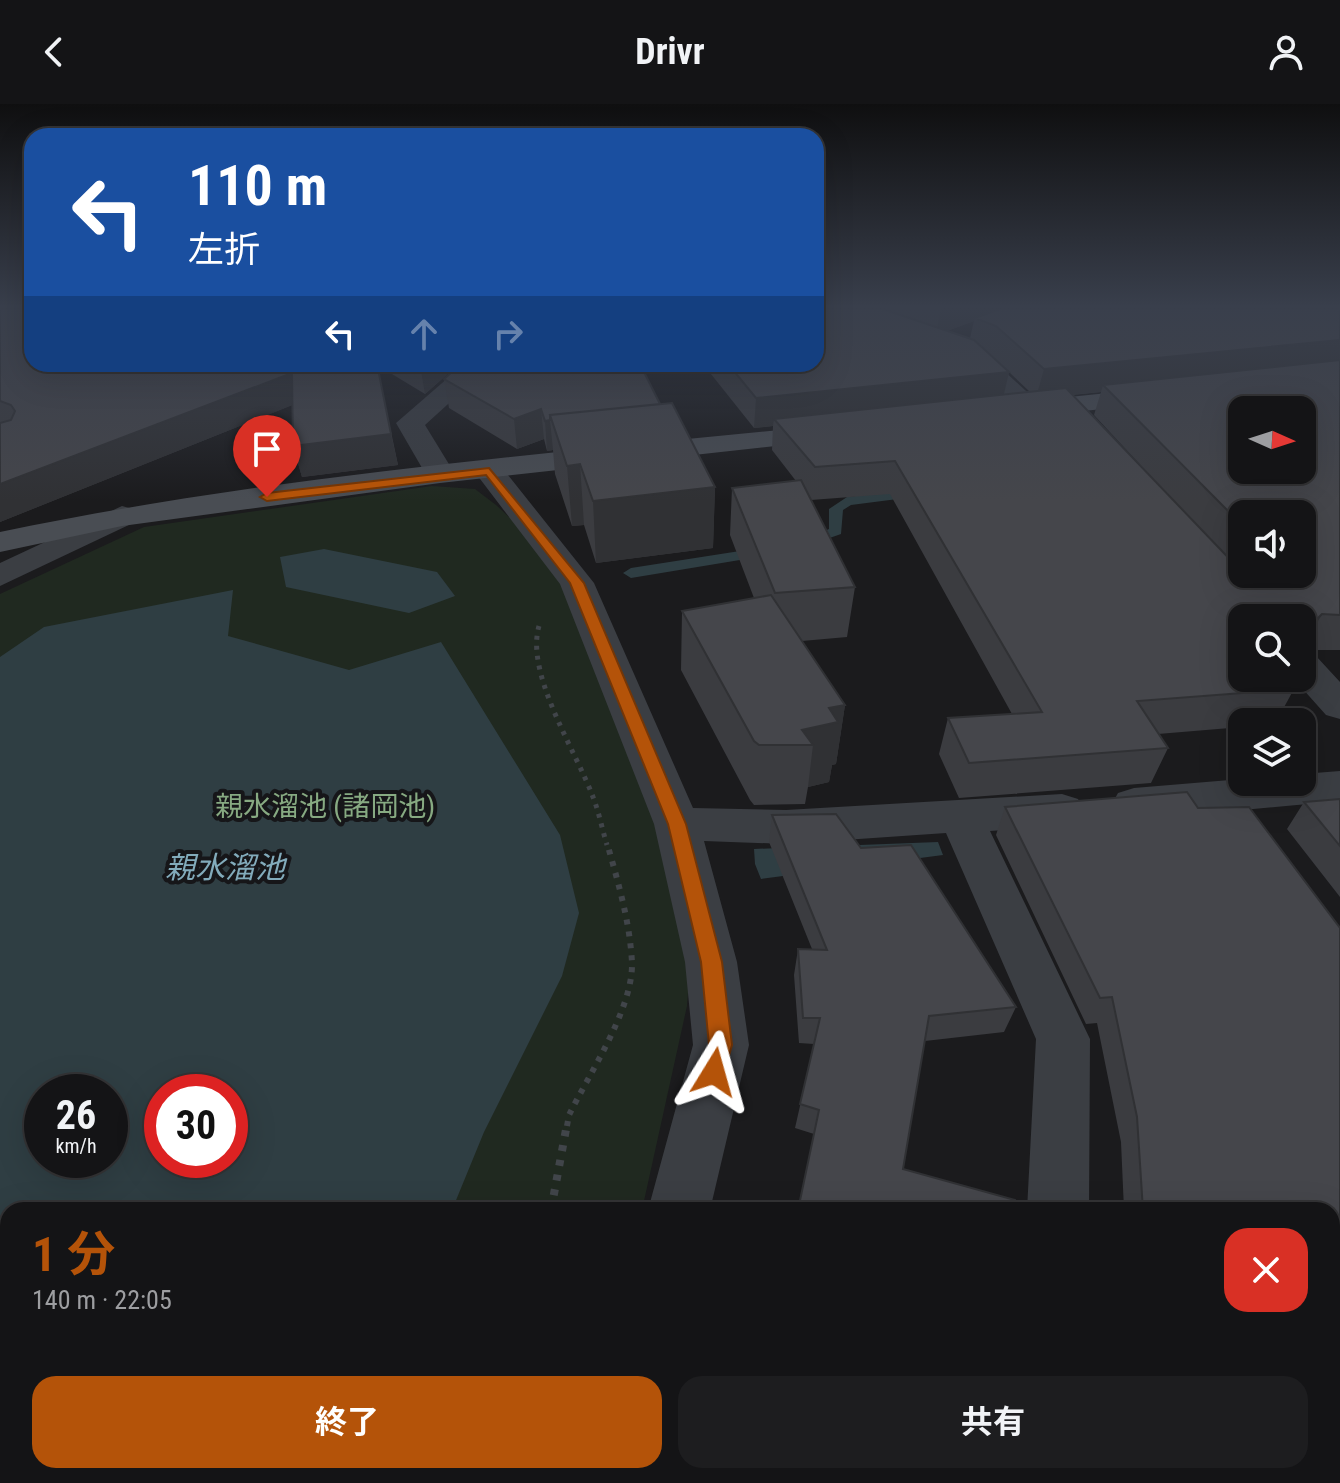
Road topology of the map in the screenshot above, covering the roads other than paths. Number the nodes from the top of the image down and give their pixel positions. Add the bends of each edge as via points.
1 (469, 372) edge
2 (991, 372) edge
3 (1187, 393) edge
4 (1029, 409) junction
5 (988, 415) edge
6 (856, 430) edge
7 (489, 471) junction
8 (440, 474) junction
9 (122, 516) junction
10 (0, 542) edge
11 (0, 576) edge
12 (1316, 679) edge
13 (1340, 706) edge
14 (1340, 786) edge
15 (962, 819) junction
16 (677, 824) junction
17 (681, 1202) edge
18 (1058, 1202) edge

1 - 8 street via 410,423
2 - 4 street
3 - 4 street via 1075,416
4 - 5 street
6 - 7 street
7 - 8 street
7 - 16 street via 577,583
8 - 9 street
9 - 10 street
9 - 11 street
12 - 13 street
14 - 15 street via 1246,813
15 - 16 street via 786,827
15 - 18 street via 1063,1039
16 - 17 street via 711,962 721,1045

